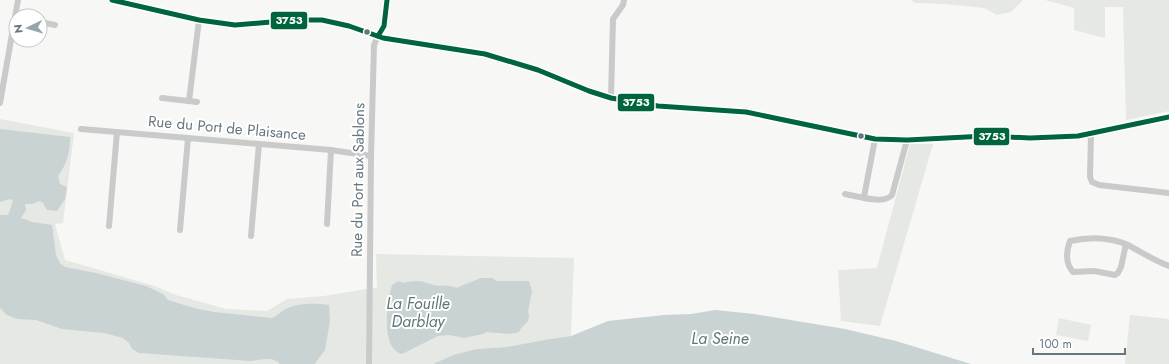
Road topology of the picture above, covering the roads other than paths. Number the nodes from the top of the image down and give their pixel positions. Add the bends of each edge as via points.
1 (112, 0) edge
2 (387, 0) edge
3 (624, 0) edge
4 (199, 20) junction
5 (48, 24) edge
6 (55, 25) dead end
7 (378, 36) junction
8 (10, 48) edge
9 (162, 98) dead end
10 (611, 98) junction
11 (189, 101) junction
12 (0, 102) edge
13 (197, 102) dead end
14 (1169, 117) edge
15 (81, 129) dead end
16 (117, 132) junction
17 (1091, 134) junction
18 (188, 138) junction
19 (875, 139) junction
20 (907, 140) junction
21 (259, 144) junction
22 (331, 150) junction
23 (371, 156) junction
24 (1169, 192) edge
25 (845, 194) dead end
26 (864, 197) junction
27 (327, 224) dead end
28 (109, 226) dead end
29 (180, 230) dead end
30 (251, 236) dead end
31 (1126, 244) junction
32 (1169, 266) edge
33 (369, 364) edge

1 - 4 street
2 - 7 street, Rue du Port aux Sablons via 384,26
3 - 10 street via 613,19
4 - 7 street via 235,25 322,20
4 - 11 street
5 - 6 street
7 - 10 street via 485,54 538,70
7 - 23 street, Rue du Port aux Sablons via 374,45
8 - 12 street
9 - 11 street
10 - 19 street via 658,106 746,112
11 - 13 street
14 - 17 street
15 - 16 street, Rue du Port de Plaisance
16 - 18 street, Rue du Port de Plaisance
16 - 28 street
17 - 20 street via 1042,138 986,136
17 - 24 street via 1092,182
18 - 21 street, Rue du Port de Plaisance
18 - 29 street
19 - 20 street
19 - 26 street
20 - 26 street via 891,197 883,200
21 - 22 street, Rue du Port de Plaisance
21 - 30 street
22 - 23 street, Rue du Port de Plaisance
22 - 27 street
23 - 33 street, Rue du Port aux Sablons
25 - 26 street
31 - 31 street via 1092,238 1070,241 1067,250 1069,267 1073,272 1094,271 1115,275 1121,267
31 - 32 street

